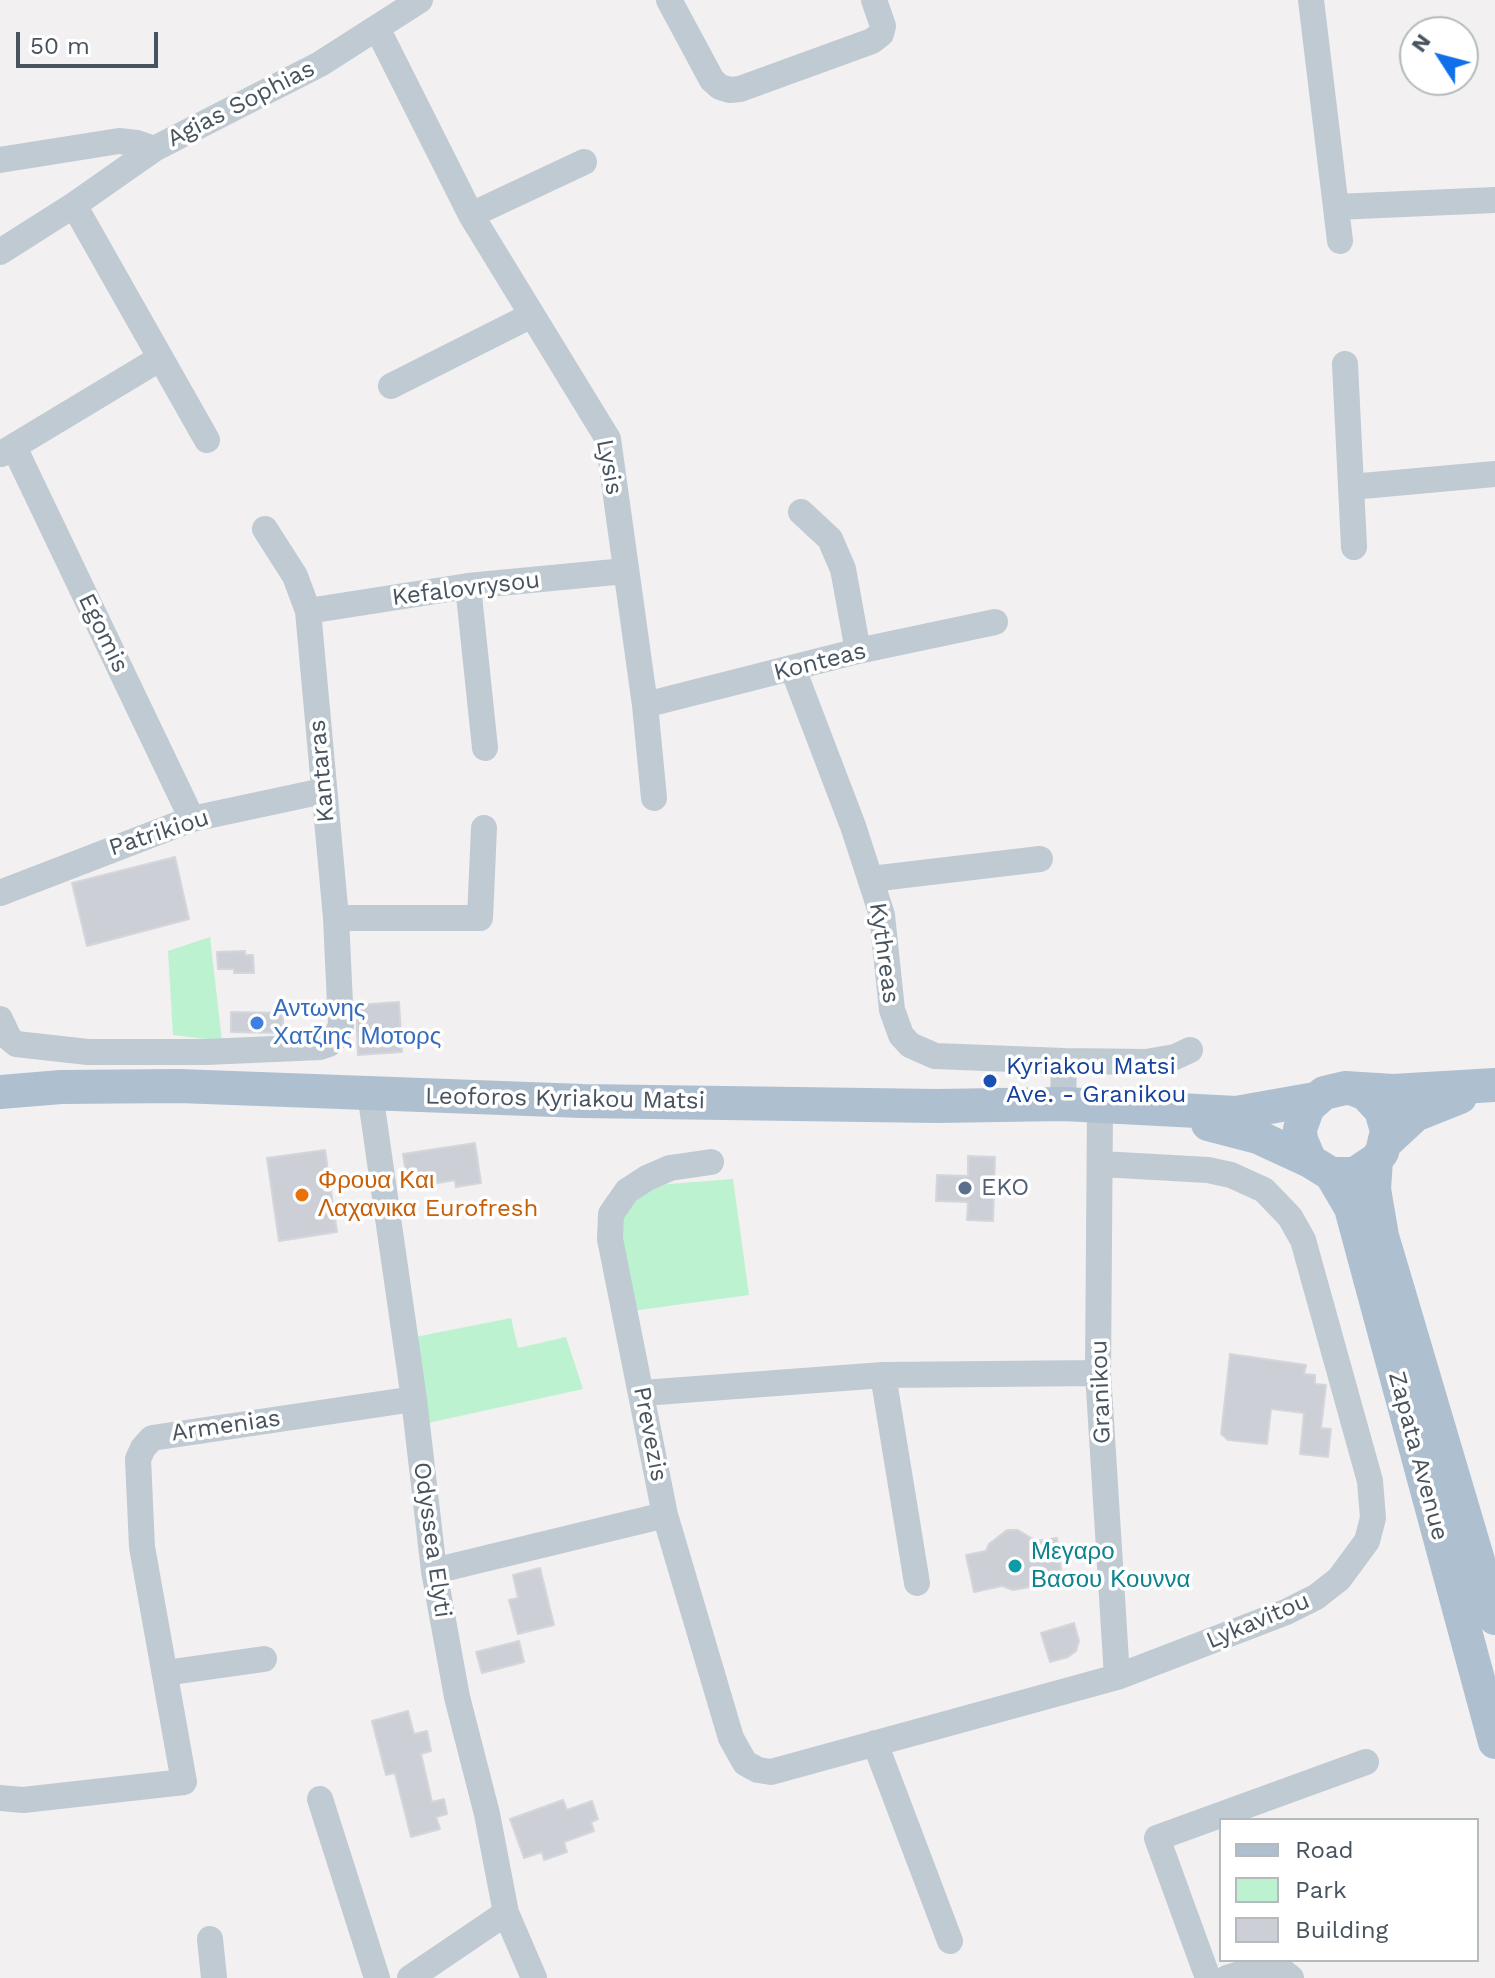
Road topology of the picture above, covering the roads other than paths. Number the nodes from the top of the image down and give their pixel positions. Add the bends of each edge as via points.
1 (420, 0) edge
2 (669, 0) edge
3 (874, 0) edge
4 (1311, 0) edge
5 (377, 28) junction
6 (154, 149) junction
7 (0, 160) edge
8 (584, 162) dead end
9 (1495, 200) edge
10 (74, 205) junction
11 (1336, 207) junction
12 (471, 215) junction
13 (1340, 241) dead end
14 (0, 252) edge
15 (532, 315) junction
16 (159, 359) junction
17 (1345, 364) dead end
18 (391, 386) dead end
19 (207, 440) dead end
20 (7, 451) edge
21 (1495, 474) edge
22 (1351, 487) junction
23 (801, 512) dead end
24 (265, 529) dead end
25 (1354, 547) dead end
26 (625, 571) junction
27 (468, 586) junction
28 (308, 611) junction
29 (995, 622) dead end
30 (858, 651) junction
31 (793, 669) junction
32 (645, 705) junction
33 (485, 748) dead end
34 (323, 791) junction
35 (654, 798) dead end
36 (192, 819) junction
37 (484, 828) dead end
38 (1040, 859) dead end
39 (871, 879) junction
40 (0, 893) edge
41 (336, 918) junction
42 (1, 1022) edge
43 (1190, 1050) dead end
44 (206, 1052) junction
45 (1064, 1061) junction
46 (1495, 1086) edge
47 (204, 1087) junction
48 (1356, 1090) junction
49 (0, 1092) edge
50 (370, 1093) junction
51 (1315, 1099) junction
52 (1063, 1104) junction
53 (1115, 1108) junction
54 (1381, 1151) junction
55 (711, 1162) dead end
56 (1101, 1164) junction
57 (1321, 1167) junction
58 (1098, 1373) junction
59 (883, 1375) junction
60 (643, 1393) junction
61 (414, 1399) junction
62 (665, 1515) junction
63 (434, 1571) junction
64 (917, 1583) dead end
65 (1495, 1618) edge
66 (264, 1659) dead end
67 (165, 1673) junction
68 (1117, 1677) junction
69 (1495, 1742) edge
70 (875, 1743) junction
71 (1366, 1762) dead end
72 (745, 1763) joint
73 (0, 1798) edge
74 (320, 1799) dead end
75 (506, 1913) junction
76 (210, 1939) dead end
77 (950, 1941) dead end
78 (1280, 1972) edge
79 (214, 1978) edge
80 (377, 1978) edge
81 (410, 1978) edge
82 (534, 1978) edge
83 (1208, 1978) edge
84 (1227, 1978) edge

1 - 5 street, Agias Sophias
2 - 3 street via 712,80 730,90 872,41 883,26
4 - 11 street
5 - 6 street, Agias Sophias via 320,64
5 - 12 street, Lysis
6 - 7 street, Agias Sophias via 119,141
6 - 10 street
8 - 12 street
9 - 11 street
10 - 14 street
10 - 16 street
11 - 13 street
12 - 15 street, Lysis
15 - 18 street
15 - 26 street, Lysis via 608,439
16 - 19 street
16 - 20 street
17 - 22 street
20 - 36 street, Egomis
21 - 22 street
22 - 25 street
23 - 30 street via 830,539 843,569
24 - 28 street, Kantaras via 295,576
26 - 27 street, Kefalovrysou
26 - 32 street, Lysis
27 - 28 street, Kefalovrysou
27 - 33 street
28 - 34 street, Kantaras
29 - 30 street, Konteas
30 - 31 street, Konteas
31 - 32 street, Konteas
31 - 39 street, Kythreas
32 - 35 street, Lysis
34 - 36 street, Patrikiou
34 - 41 street, Kantaras
36 - 40 street, Patrikiou
37 - 41 street via 480,918
38 - 39 street
39 - 45 street, Kythreas via 882,915 892,1010 910,1045 935,1056
41 - 44 street, Kantaras via 341,1025 336,1037 320,1047
42 - 44 street via 9,1038 28,1046
43 - 45 street, Kythreas via 1146,1062
44 - 47 street
45 - 52 street
46 - 48 main road, Leoforos Kyriakou Matsi
46 - 54 main road, Leoforos Kyriakou Matsi via 1426,1110 1397,1129
47 - 49 main road, Leoforos Kyriakou Matsi
47 - 50 main road, Leoforos Kyriakou Matsi
48 - 51 main road, Leoforos Kyriakou Matsi via 1334,1089
48 - 54 main road via 1381,1110
50 - 52 main road, Leoforos Kyriakou Matsi via 582,1101
50 - 61 street, Odyssea Elyti
51 - 53 main road, Leoforos Kyriakou Matsi via 1236,1113
51 - 57 main road via 1300,1129 1301,1140
52 - 53 main road, Leoforos Kyriakou Matsi
53 - 56 street, Granikou
53 - 57 main road, Leoforos Kyriakou Matsi via 1258,1137
54 - 57 main road, Leoforos Kyriakou Matsi via 1355,1174
54 - 65 main road, Zapata Avenue via 1374,1189 1382,1236
55 - 60 street, Prevezis via 681,1165 647,1178 624,1193 611,1214 612,1253
56 - 58 street, Granikou
56 - 68 street, Lykavitou via 1231,1175 1264,1190 1290,1217 1303,1240 1370,1481 1373,1509 1361,1551 1316,1597
57 - 69 main road, Zapata Avenue via 1344,1193 1354,1220
58 - 59 street
58 - 68 street, Granikou
59 - 60 street
59 - 64 street
60 - 62 street, Prevezis
61 - 63 street, Odyssea Elyti
61 - 67 street, Armenias via 152,1438 138,1459 142,1547
62 - 63 street
62 - 72 street, Prevezis via 731,1738
63 - 75 street, Odyssea Elyti
66 - 67 street
67 - 73 street, Armenias via 184,1782
68 - 70 street, Lykavitou
70 - 72 street, Lykavitou via 771,1772
70 - 77 street
71 - 83 street via 1157,1838
74 - 80 street
75 - 81 street
75 - 82 street, Odyssea Elyti
76 - 79 street
78 - 84 street

